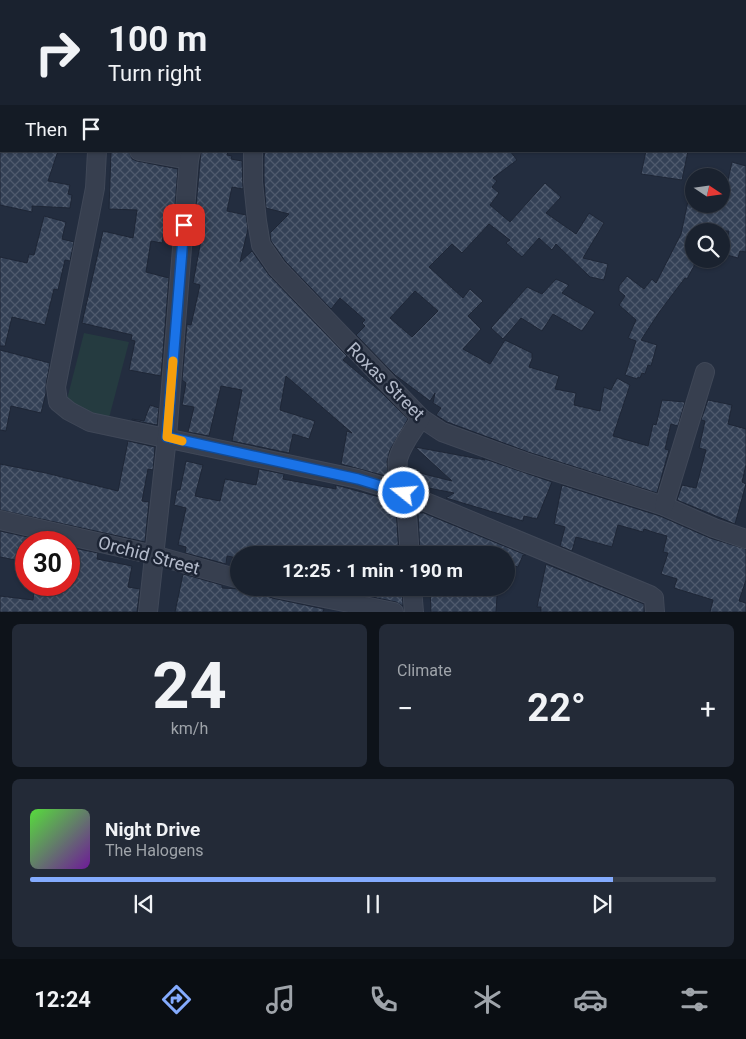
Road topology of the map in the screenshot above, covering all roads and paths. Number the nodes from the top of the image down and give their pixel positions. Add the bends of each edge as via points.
1 (97, 152) edge
2 (149, 152) edge
3 (253, 152) edge
4 (190, 156) edge
5 (705, 372) dead end
6 (421, 418) junction
7 (167, 437) junction
8 (404, 493) junction
9 (664, 506) junction
10 (0, 520) edge
11 (746, 539) edge
12 (409, 546) edge
13 (154, 555) junction
14 (230, 576) edge
15 (314, 596) edge
16 (413, 596) edge
17 (653, 603) edge
18 (148, 612) edge
19 (394, 612) edge
20 (414, 612) edge

1 - 7 street via 95,188 56,387 58,402 90,422
2 - 4 street
3 - 6 street, Roxas Street via 261,246 277,268
4 - 7 street
5 - 9 street
6 - 8 street via 400,452 398,474
6 - 9 street, Roxas Street via 442,432
7 - 8 street via 358,479
7 - 13 street
8 - 12 street
8 - 17 street
9 - 11 street, Roxas Street
10 - 13 street, Orchid Street
13 - 14 street, Orchid Street
13 - 18 street
15 - 19 street
16 - 20 street

